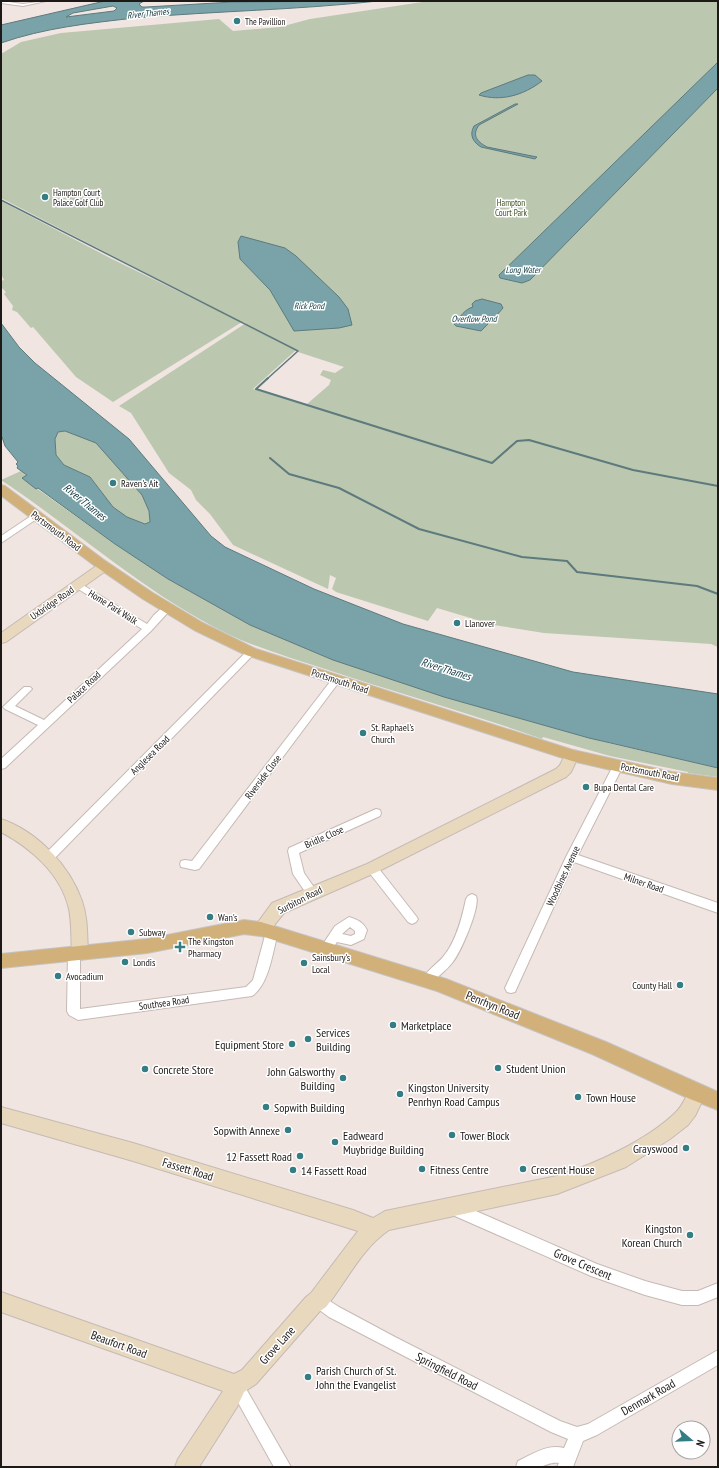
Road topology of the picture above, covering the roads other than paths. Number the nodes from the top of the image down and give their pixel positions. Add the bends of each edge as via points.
1 (44, 1) edge
2 (1, 2) edge
3 (1, 490) edge
4 (37, 516) junction
5 (1, 540) edge
6 (103, 566) junction
7 (78, 585) junction
8 (167, 608) junction
9 (148, 629) junction
10 (1, 639) edge
11 (252, 652) junction
12 (336, 680) junction
13 (27, 689) dead end
14 (5, 709) edge
15 (44, 724) junction
16 (572, 755) junction
17 (1, 765) edge
18 (618, 766) junction
19 (718, 784) edge
20 (376, 813) dead end
21 (1, 826) edge
22 (571, 857) junction
23 (48, 858) junction
24 (185, 864) dead end
25 (372, 868) junction
26 (312, 893) junction
27 (472, 899) dead end
28 (718, 908) edge
29 (412, 919) dead end
30 (267, 930) junction
31 (77, 953) junction
32 (1, 961) edge
33 (428, 980) junction
34 (511, 988) dead end
35 (697, 1093) junction
36 (718, 1101) edge
37 (1, 1115) edge
38 (452, 1208) junction
39 (374, 1228) junction
40 (718, 1290) edge
41 (319, 1301) junction
42 (1, 1302) edge
43 (718, 1357) edge
44 (236, 1385) junction
45 (577, 1435) junction
46 (566, 1462) edge
47 (186, 1467) edge
48 (283, 1467) edge
49 (524, 1467) edge

1 - 2 street via 21,5
3 - 4 main road, Portsmouth Road
4 - 5 street
4 - 6 main road, Portsmouth Road
6 - 7 street, Uxbridge Road
6 - 8 main road, Portsmouth Road
7 - 9 street, Home Park Walk
7 - 10 street, Uxbridge Road
8 - 9 street, Palace Road
8 - 11 main road, Portsmouth Road via 218,637
9 - 15 street, Palace Road
11 - 12 main road, Portsmouth Road
11 - 23 street, Anglesea Road
12 - 16 main road, Portsmouth Road
12 - 24 street, Riverside Close via 195,866
13 - 14 street
14 - 15 street
15 - 17 street, Palace Road
16 - 18 main road, Portsmouth Road
16 - 25 street, Surbiton Road via 561,773
18 - 19 main road, Portsmouth Road via 672,778
18 - 22 street, Woodbines Avenue
20 - 26 street, Bridle Close via 293,851 299,874
21 - 23 street via 14,832
22 - 28 street, Milner Road
22 - 34 street, Woodbines Avenue
23 - 31 street via 73,896 79,926
25 - 26 street, Surbiton Road
25 - 29 street
26 - 30 street, Surbiton Road via 278,908
27 - 33 street via 469,915 449,959 434,970
30 - 31 main road via 244,927 147,946
30 - 31 street, Southsea Road via 258,982 248,992 78,1015 73,1010
30 - 33 main road, Penrhyn Road via 330,943
31 - 32 main road
33 - 35 main road, Penrhyn Road via 599,1048
35 - 36 main road, Penrhyn Road
35 - 38 street via 682,1119 619,1161 557,1185
37 - 39 street, Fassett Road via 140,1154 353,1219
38 - 39 street via 385,1221
38 - 40 street, Grove Crescent via 596,1271 645,1288 682,1298 698,1298
39 - 41 street, Grove Lane via 328,1285
41 - 44 street, Grove Lane via 313,1304 248,1377
41 - 45 street, Springfield Road via 334,1312 432,1364 556,1427
42 - 44 street, Beaufort Road
43 - 45 street, Denmark Road via 592,1430
44 - 47 street, Grove Lane via 230,1400
44 - 48 street
45 - 46 street
46 - 49 street via 557,1453 547,1454

